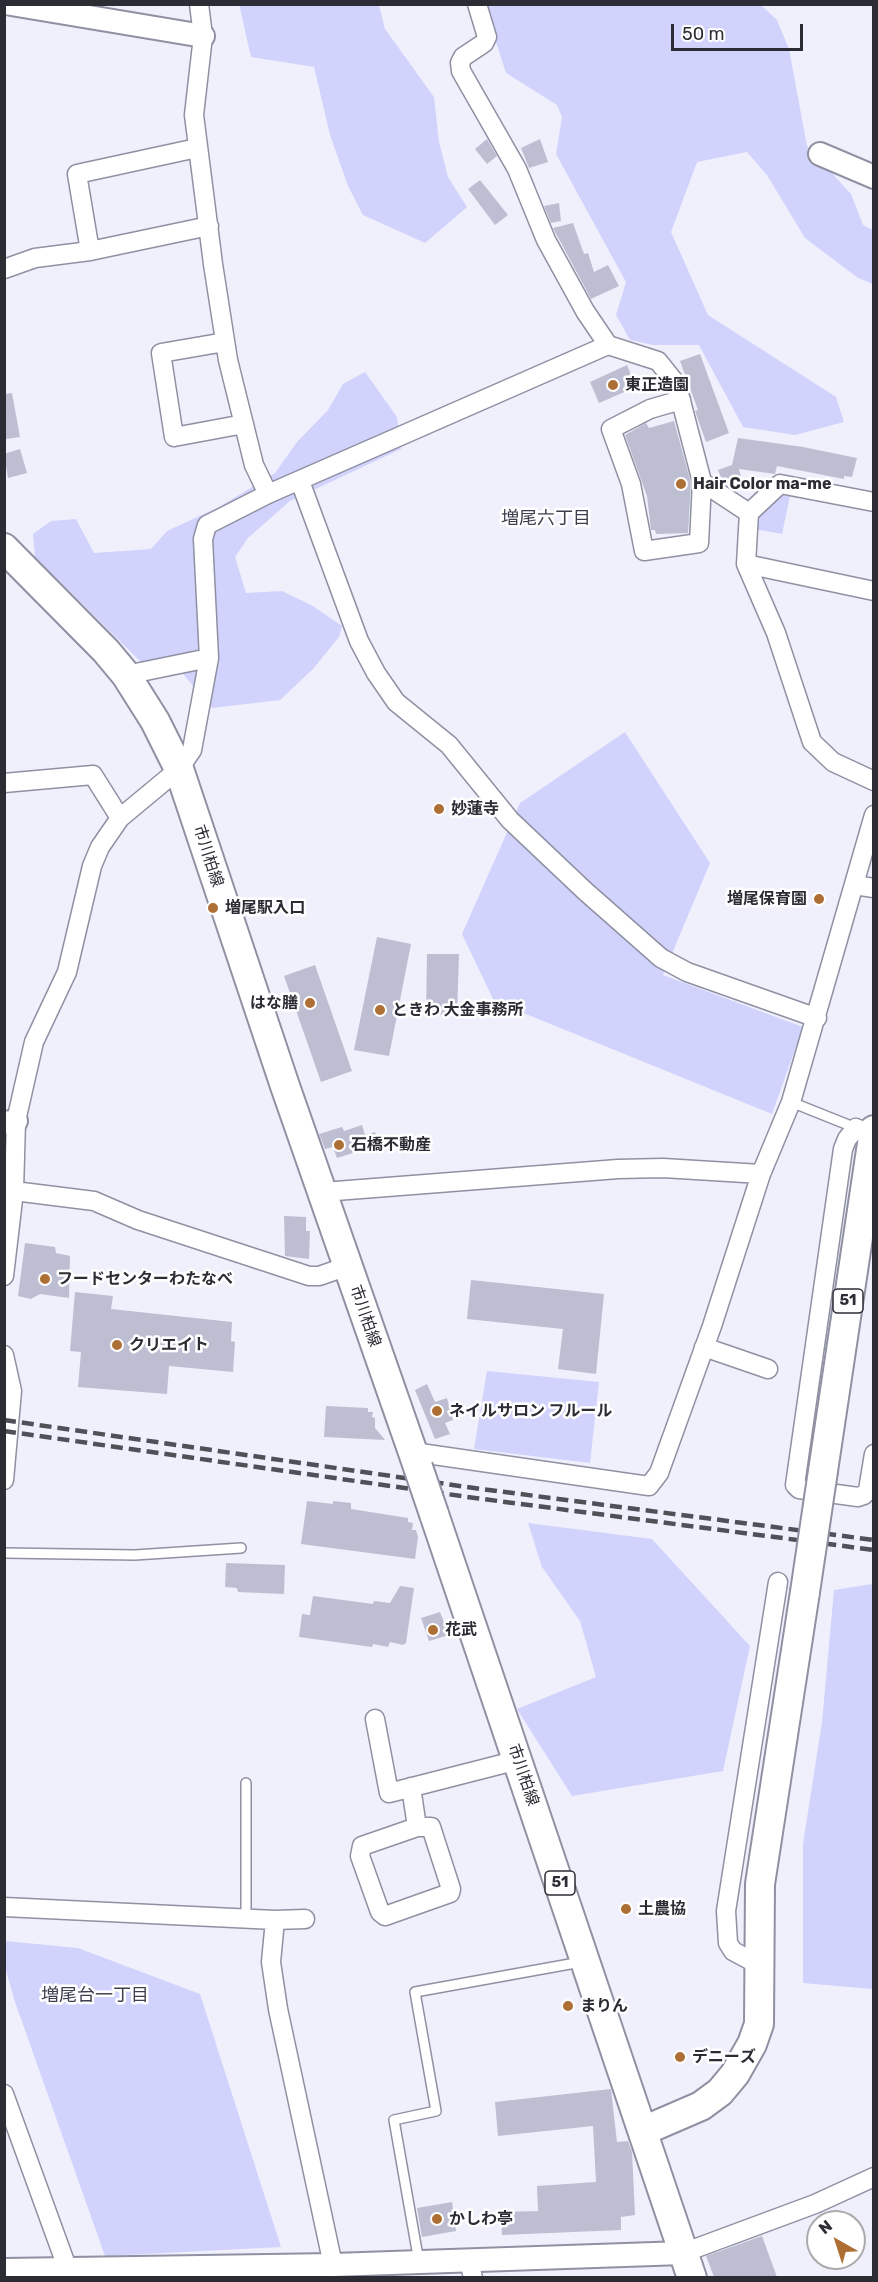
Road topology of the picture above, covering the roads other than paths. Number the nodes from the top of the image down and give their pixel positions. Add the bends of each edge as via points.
1 (10, 4) edge
2 (199, 4) edge
3 (477, 4) edge
4 (203, 36) junction
5 (197, 148) junction
6 (820, 154) dead end
7 (873, 177) edge
8 (209, 226) junction
9 (90, 251) junction
10 (4, 269) edge
11 (225, 342) junction
12 (608, 345) junction
13 (681, 400) junction
14 (244, 424) junction
15 (300, 481) junction
16 (702, 482) junction
17 (268, 494) junction
18 (873, 502) edge
19 (749, 513) junction
20 (5, 550) edge
21 (746, 564) junction
22 (873, 591) edge
23 (209, 658) junction
24 (126, 675) junction
25 (179, 769) junction
26 (873, 781) edge
27 (4, 783) edge
28 (873, 815) edge
29 (120, 818) junction
30 (854, 885) junction
31 (873, 888) edge
32 (817, 1018) junction
33 (791, 1102) junction
34 (10, 1122) edge
35 (869, 1132) edge
36 (761, 1174) junction
37 (14, 1191) junction
38 (323, 1192) junction
39 (348, 1266) junction
40 (4, 1276) edge
41 (704, 1347) junction
42 (4, 1355) edge
43 (768, 1369) dead end
44 (873, 1454) edge
45 (416, 1459) junction
46 (4, 1480) edge
47 (241, 1548) dead end
48 (4, 1553) edge
49 (778, 1582) dead end
50 (375, 1719) dead end
51 (518, 1760) junction
52 (246, 1783) dead end
53 (411, 1788) junction
54 (417, 1827) junction
55 (4, 1907) edge
56 (246, 1919) junction
57 (305, 1919) dead end
58 (275, 1920) junction
59 (586, 1961) junction
60 (759, 1965) junction
61 (4, 2094) edge
62 (643, 2131) junction
63 (873, 2177) edge
64 (419, 2262) junction
65 (333, 2265) junction
66 (688, 2265) edge
67 (471, 2269) edge
68 (4, 2270) edge
69 (68, 2270) junction
70 (384, 2270) edge
71 (30, 2274) edge

1 - 4 street
2 - 4 street
3 - 12 street via 487,37 463,57 461,71 517,169 546,240
4 - 5 street via 194,115
5 - 8 street
5 - 9 street via 77,174
6 - 7 street
8 - 9 street
8 - 11 street
9 - 10 street via 35,258
11 - 14 street
11 - 14 street via 161,353 174,437
12 - 13 street via 658,361 674,381
12 - 15 street
13 - 16 street
13 - 16 street via 650,409 611,429 631,484 644,551 699,543
14 - 17 street via 254,465
15 - 17 street
15 - 32 street via 359,641 396,702 449,745 510,820 661,958 687,972
16 - 19 street
17 - 23 street via 207,525 203,539
18 - 19 street via 780,484
19 - 21 street
20 - 24 main road, 市川柏線 / 51
21 - 22 street
21 - 26 street via 776,633 812,742 833,762
23 - 24 street
23 - 25 street via 192,750
24 - 25 main road, 市川柏線 / 51
25 - 29 street
25 - 38 main road, 市川柏線 / 51
27 - 29 street via 93,775
28 - 30 street
29 - 34 street via 92,866 67,972 34,1041
30 - 31 street
30 - 32 street
32 - 33 street
33 - 35 lane
33 - 36 street
34 - 37 street
35 - 44 street via 847,1139 843,1149 795,1485 799,1489 864,1495
35 - 60 main road, 51, bridge via 823,1471 760,1884
36 - 38 street via 618,1169
36 - 41 street
37 - 39 street via 94,1201 138,1220 309,1276
37 - 40 street
38 - 39 main road, 市川柏線 / 51
39 - 45 main road, 市川柏線 / 51
41 - 43 street
41 - 45 street via 659,1473 649,1486
42 - 46 street via 12,1391
45 - 51 main road, 市川柏線 / 51, bridge
47 - 48 lane via 135,1555
49 - 60 street via 726,1911 728,1943 733,1951
50 - 53 street via 389,1793
51 - 53 street
51 - 59 main road, 市川柏線 / 51
52 - 56 lane
53 - 54 street
54 - 54 street via 431,1827 450,1893 385,1916 380,1912 360,1856 362,1846
55 - 56 street
56 - 58 street
57 - 58 street
58 - 65 street via 272,1962 278,2009
59 - 62 main road, 市川柏線 / 51
59 - 64 lane via 415,1992 436,2111 394,2120
60 - 62 main road, 51 via 759,2024 735,2074 702,2106
61 - 69 street
62 - 66 main road, 市川柏線 / 51
63 - 66 street
64 - 67 street
64 - 70 street
65 - 69 street
65 - 70 street
66 - 67 street
68 - 71 street
69 - 71 street

